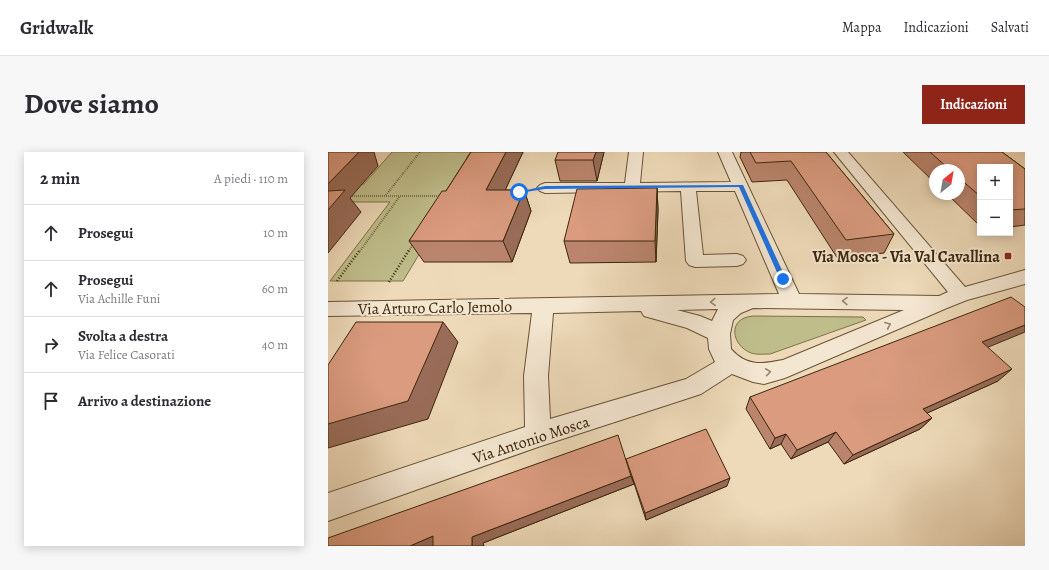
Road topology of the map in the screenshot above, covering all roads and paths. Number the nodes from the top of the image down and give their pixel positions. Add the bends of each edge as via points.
1 (420, 152) edge
2 (471, 152) edge
3 (636, 152) edge
4 (725, 152) edge
5 (841, 152) edge
6 (467, 158) edge
7 (741, 186) junction
8 (688, 187) junction
9 (545, 188) dead end
10 (632, 188) junction
11 (350, 196) dead end
12 (385, 196) junction
13 (400, 196) junction
14 (439, 203) edge
15 (418, 236) edge
16 (737, 260) dead end
17 (1025, 277) edge
18 (337, 281) dead end
19 (389, 282) dead end
20 (961, 294) junction
21 (752, 301) junction
22 (792, 301) junction
23 (940, 302) junction
24 (543, 305) junction
25 (598, 305) junction
26 (328, 309) edge
27 (719, 334) junction
28 (731, 363) junction
29 (538, 436) junction
30 (328, 507) edge

1 - 12 path
2 - 6 path
3 - 10 street
4 - 7 street
5 - 20 street
7 - 8 street
7 - 22 street
8 - 10 street
8 - 16 street via 695,261
9 - 10 street
11 - 12 path
12 - 13 path
13 - 14 path via 443,196
13 - 18 path
15 - 19 path
17 - 20 street
20 - 23 street
21 - 22 street, Via Arturo Carlo Jemolo
21 -> 25 street, Via Arturo Carlo Jemolo
21 - 27 street via 735,307 726,315 720,323
23 -> 22 street, Via Arturo Carlo Jemolo
28 -> 23 street via 763,374 785,369
24 - 25 street, Via Arturo Carlo Jemolo
24 - 26 street, Via Arturo Carlo Jemolo
24 - 29 street via 536,376
25 - 27 street, Via Arturo Carlo Jemolo via 674,316
27 - 28 street via 721,353
28 - 29 street, Via Antonio Mosca via 693,387
29 - 30 street, Via Antonio Mosca

